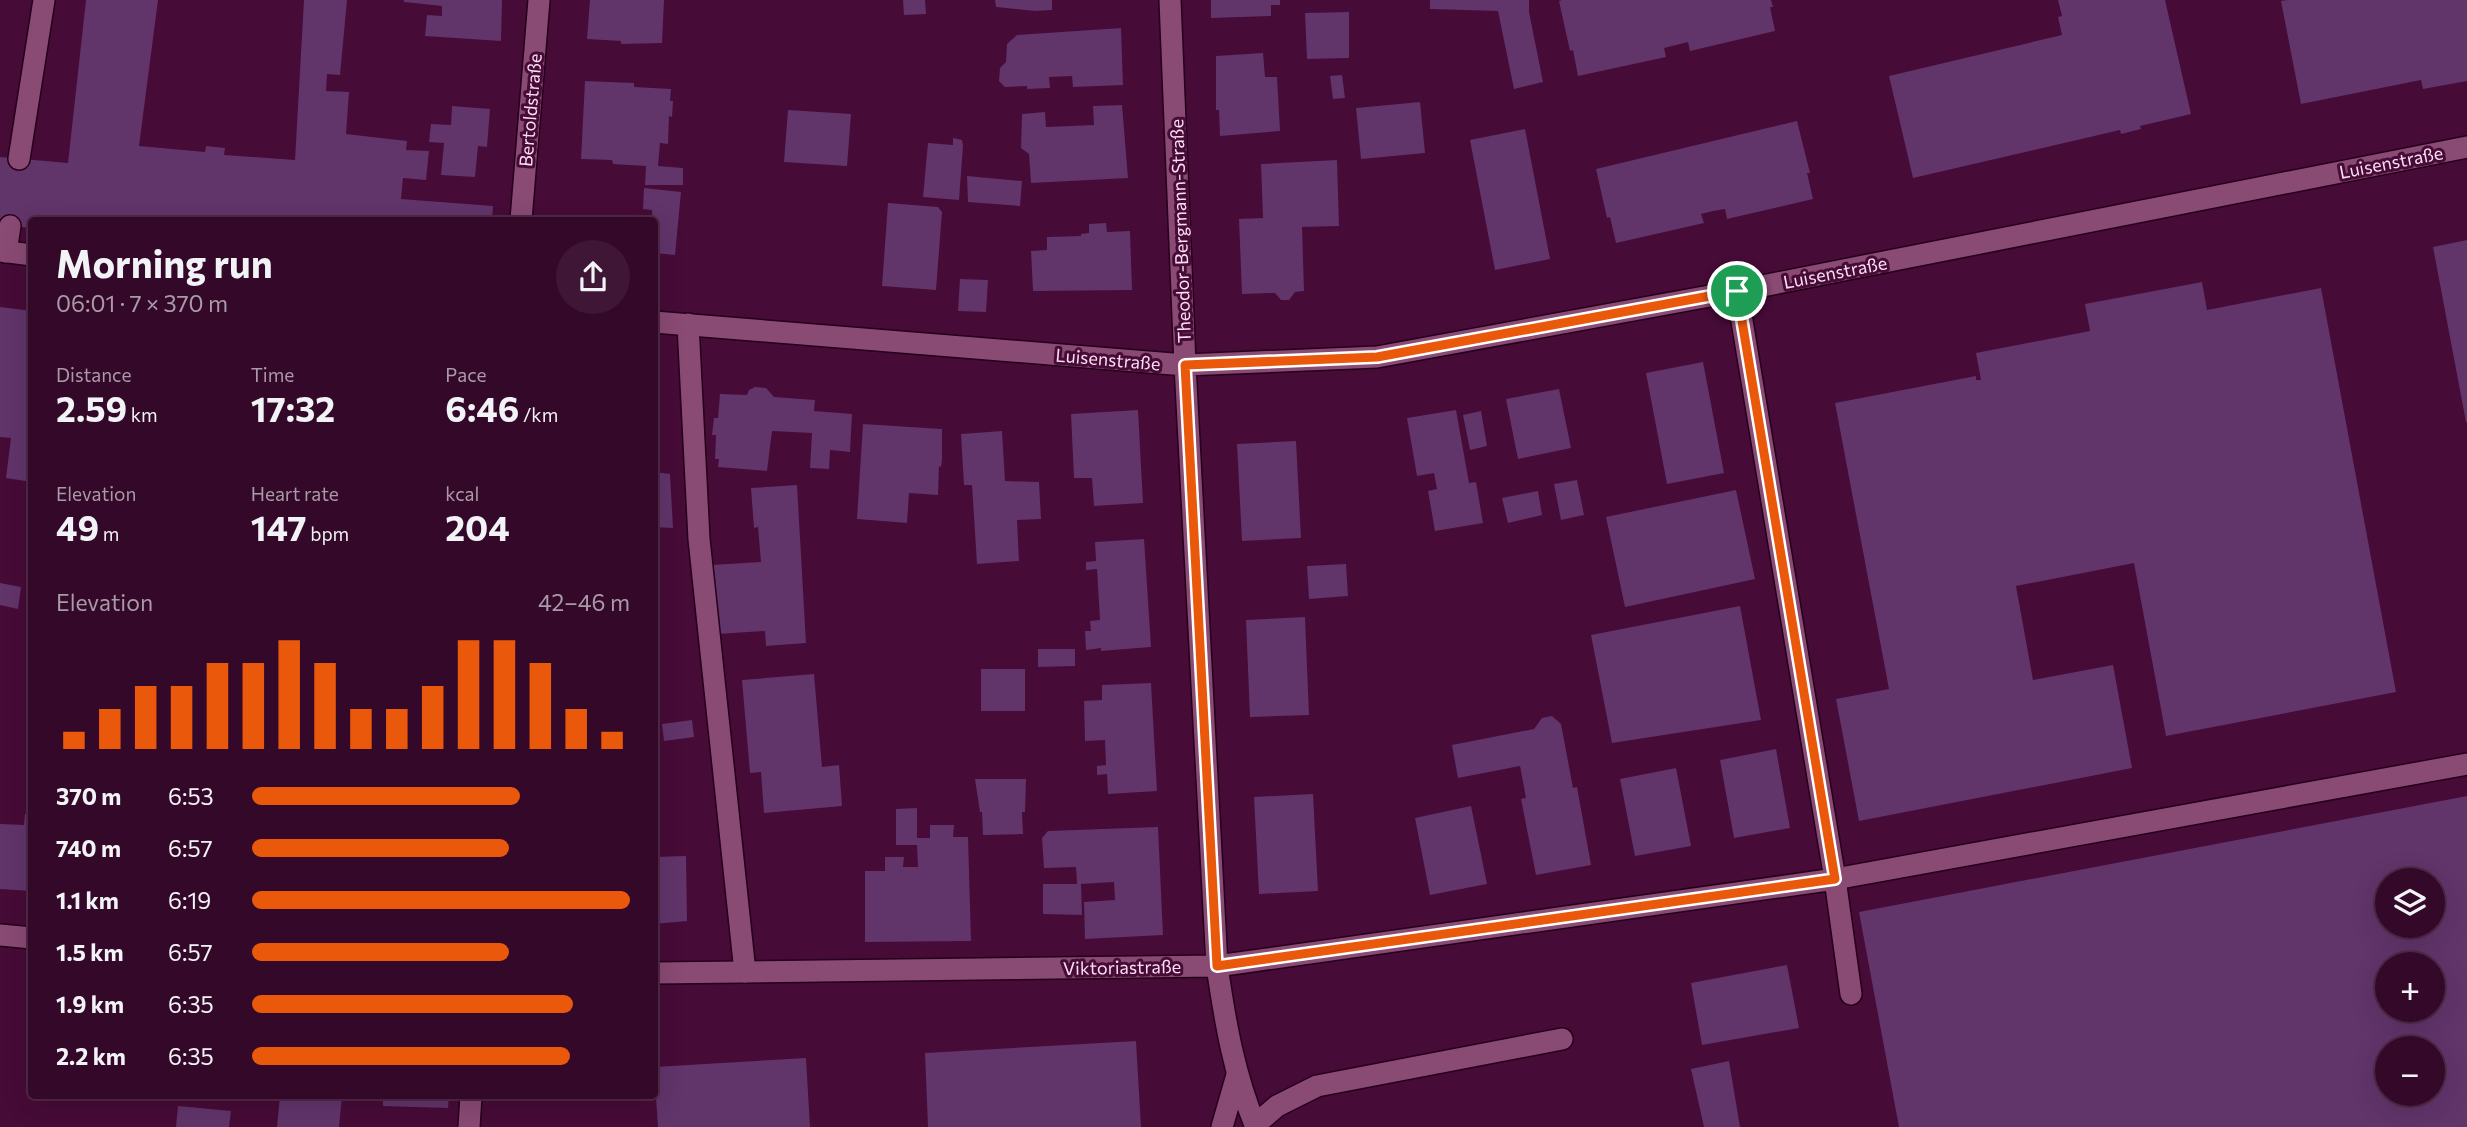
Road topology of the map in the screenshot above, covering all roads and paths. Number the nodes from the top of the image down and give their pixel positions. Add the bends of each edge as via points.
1 (44, 0) edge
2 (539, 0) edge
3 (1170, 0) edge
4 (2467, 147) edge
5 (19, 159) dead end
6 (521, 217) edge
7 (10, 226) dead end
8 (3, 252) edge
9 (28, 255) edge
10 (1737, 291) junction
11 (658, 321) edge
12 (688, 324) junction
13 (1185, 365) junction
14 (2467, 764) edge
15 (1835, 879) junction
16 (0, 935) edge
17 (28, 938) edge
18 (1217, 966) junction
19 (745, 972) junction
20 (658, 973) edge
21 (1850, 994) dead end
22 (1562, 1039) dead end
23 (1237, 1075) junction
24 (471, 1099) edge
25 (1255, 1126) edge
26 (469, 1127) edge
27 (1222, 1127) edge

1 - 5 street
2 - 6 street, Bertoldstraße
3 - 13 street, Theodor-Bergmann-Straße
4 - 10 street, Luisenstraße
7 - 8 street
8 - 9 street
10 - 13 street, Luisenstraße via 1377,357
10 - 15 street
11 - 12 street, Luisenstraße
12 - 13 street, Luisenstraße
12 - 19 street via 699,540
13 - 18 street, Theodor-Bergmann-Straße
14 - 15 street, Viktoriastraße
15 - 18 street, Viktoriastraße
15 - 21 street
16 - 17 street
18 - 19 street, Viktoriastraße
18 - 23 street, Theodor-Bergmann-Straße
19 - 20 street, Viktoriastraße
22 - 25 street via 1317,1086 1277,1107
23 - 25 street, Theodor-Bergmann-Straße
23 - 27 street
24 - 26 street

